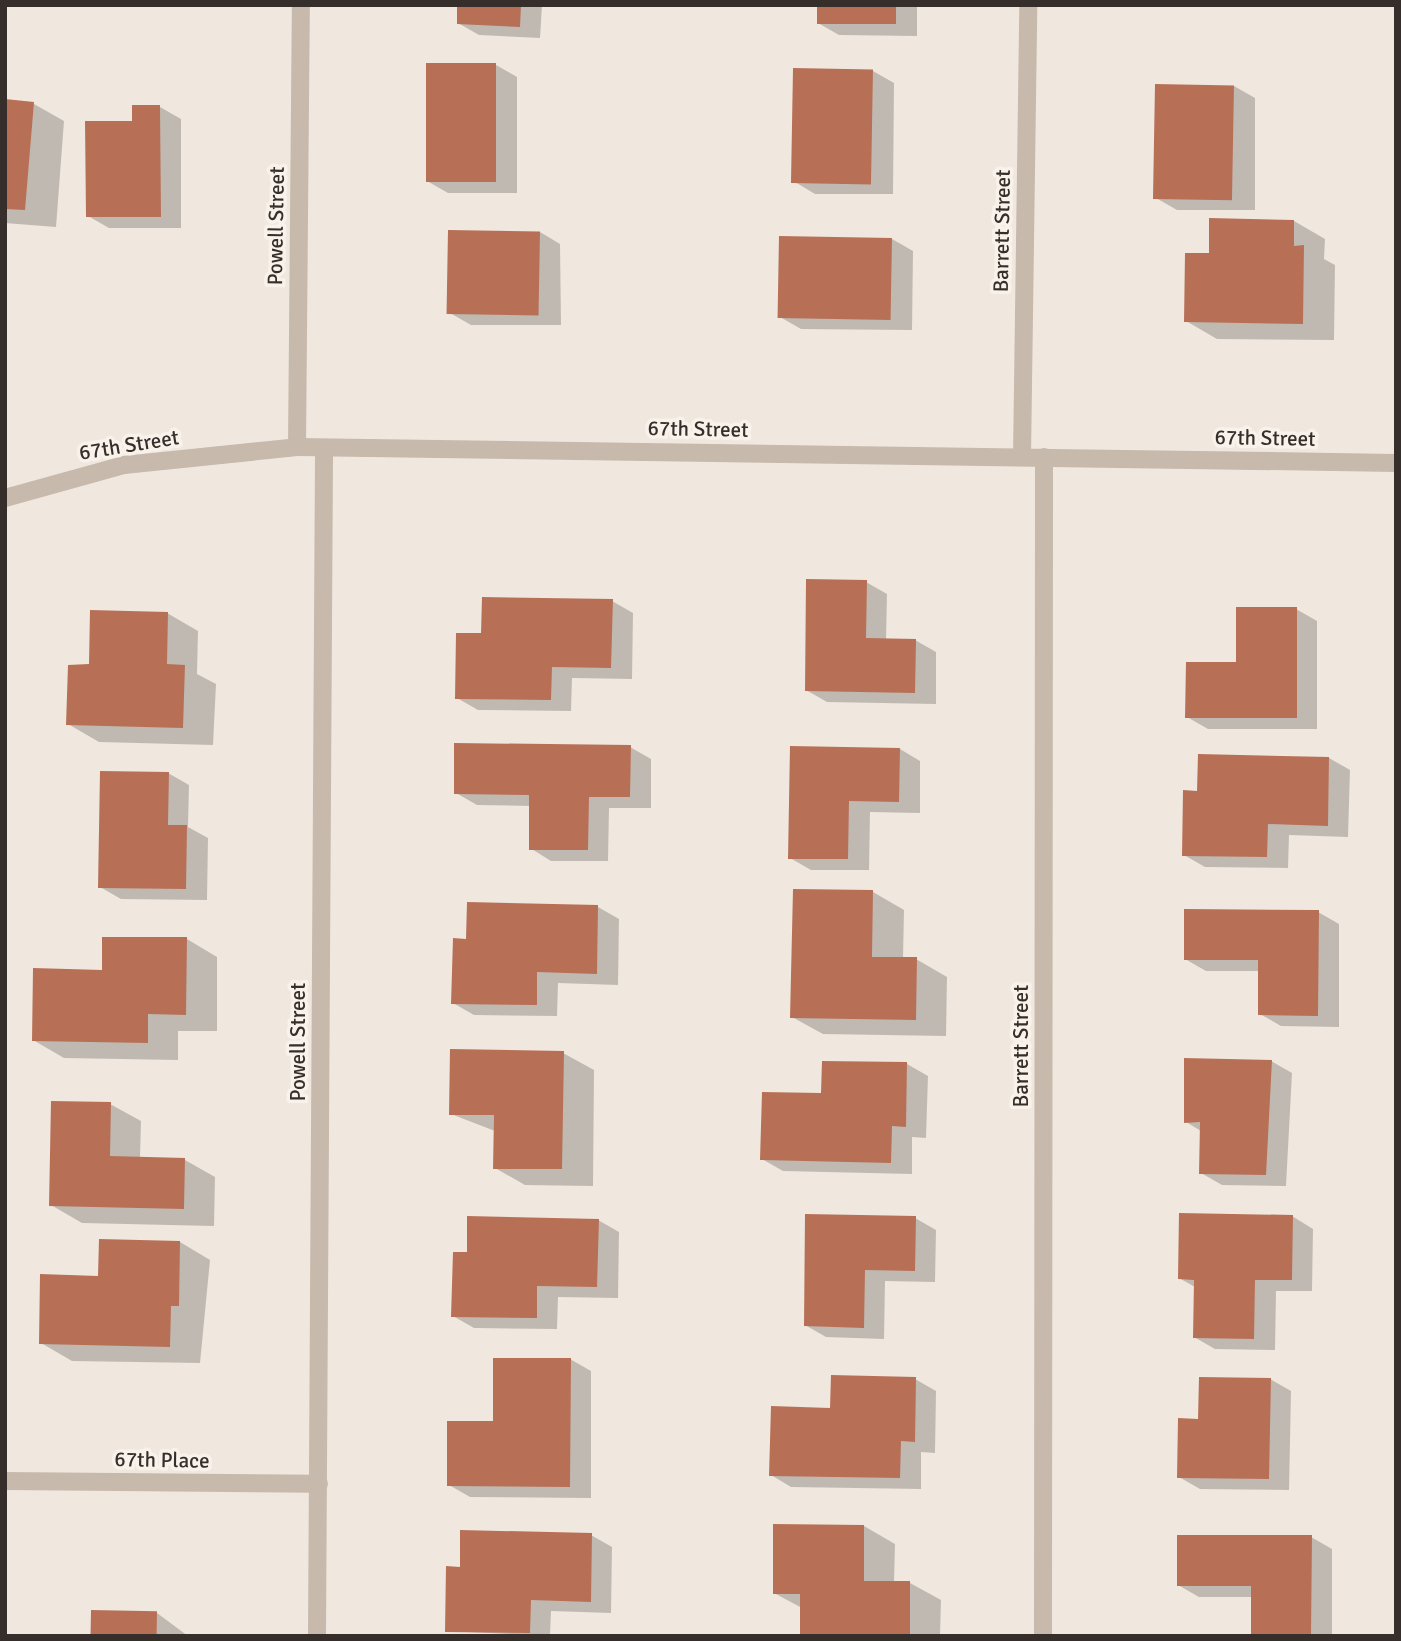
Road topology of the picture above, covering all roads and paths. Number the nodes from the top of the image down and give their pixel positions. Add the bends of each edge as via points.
1 (301, 5) edge
2 (1028, 5) edge
3 (297, 447) junction
4 (324, 448) junction
5 (1023, 457) junction
6 (1044, 457) junction
7 (1396, 463) edge
8 (5, 498) edge
9 (5, 1481) edge
10 (318, 1484) junction
11 (317, 1636) edge
12 (1043, 1636) edge

1 - 3 street, Powell Street
2 - 5 street, Barrett Street
3 - 4 street, 67th Street
3 - 8 street, 67th Street via 124,465
4 - 5 street, 67th Street
4 - 10 street, Powell Street
5 - 6 street, 67th Street
6 - 7 street, 67th Street
6 - 12 street, Barrett Street
9 - 10 street, 67th Place
10 - 11 street, Powell Street

